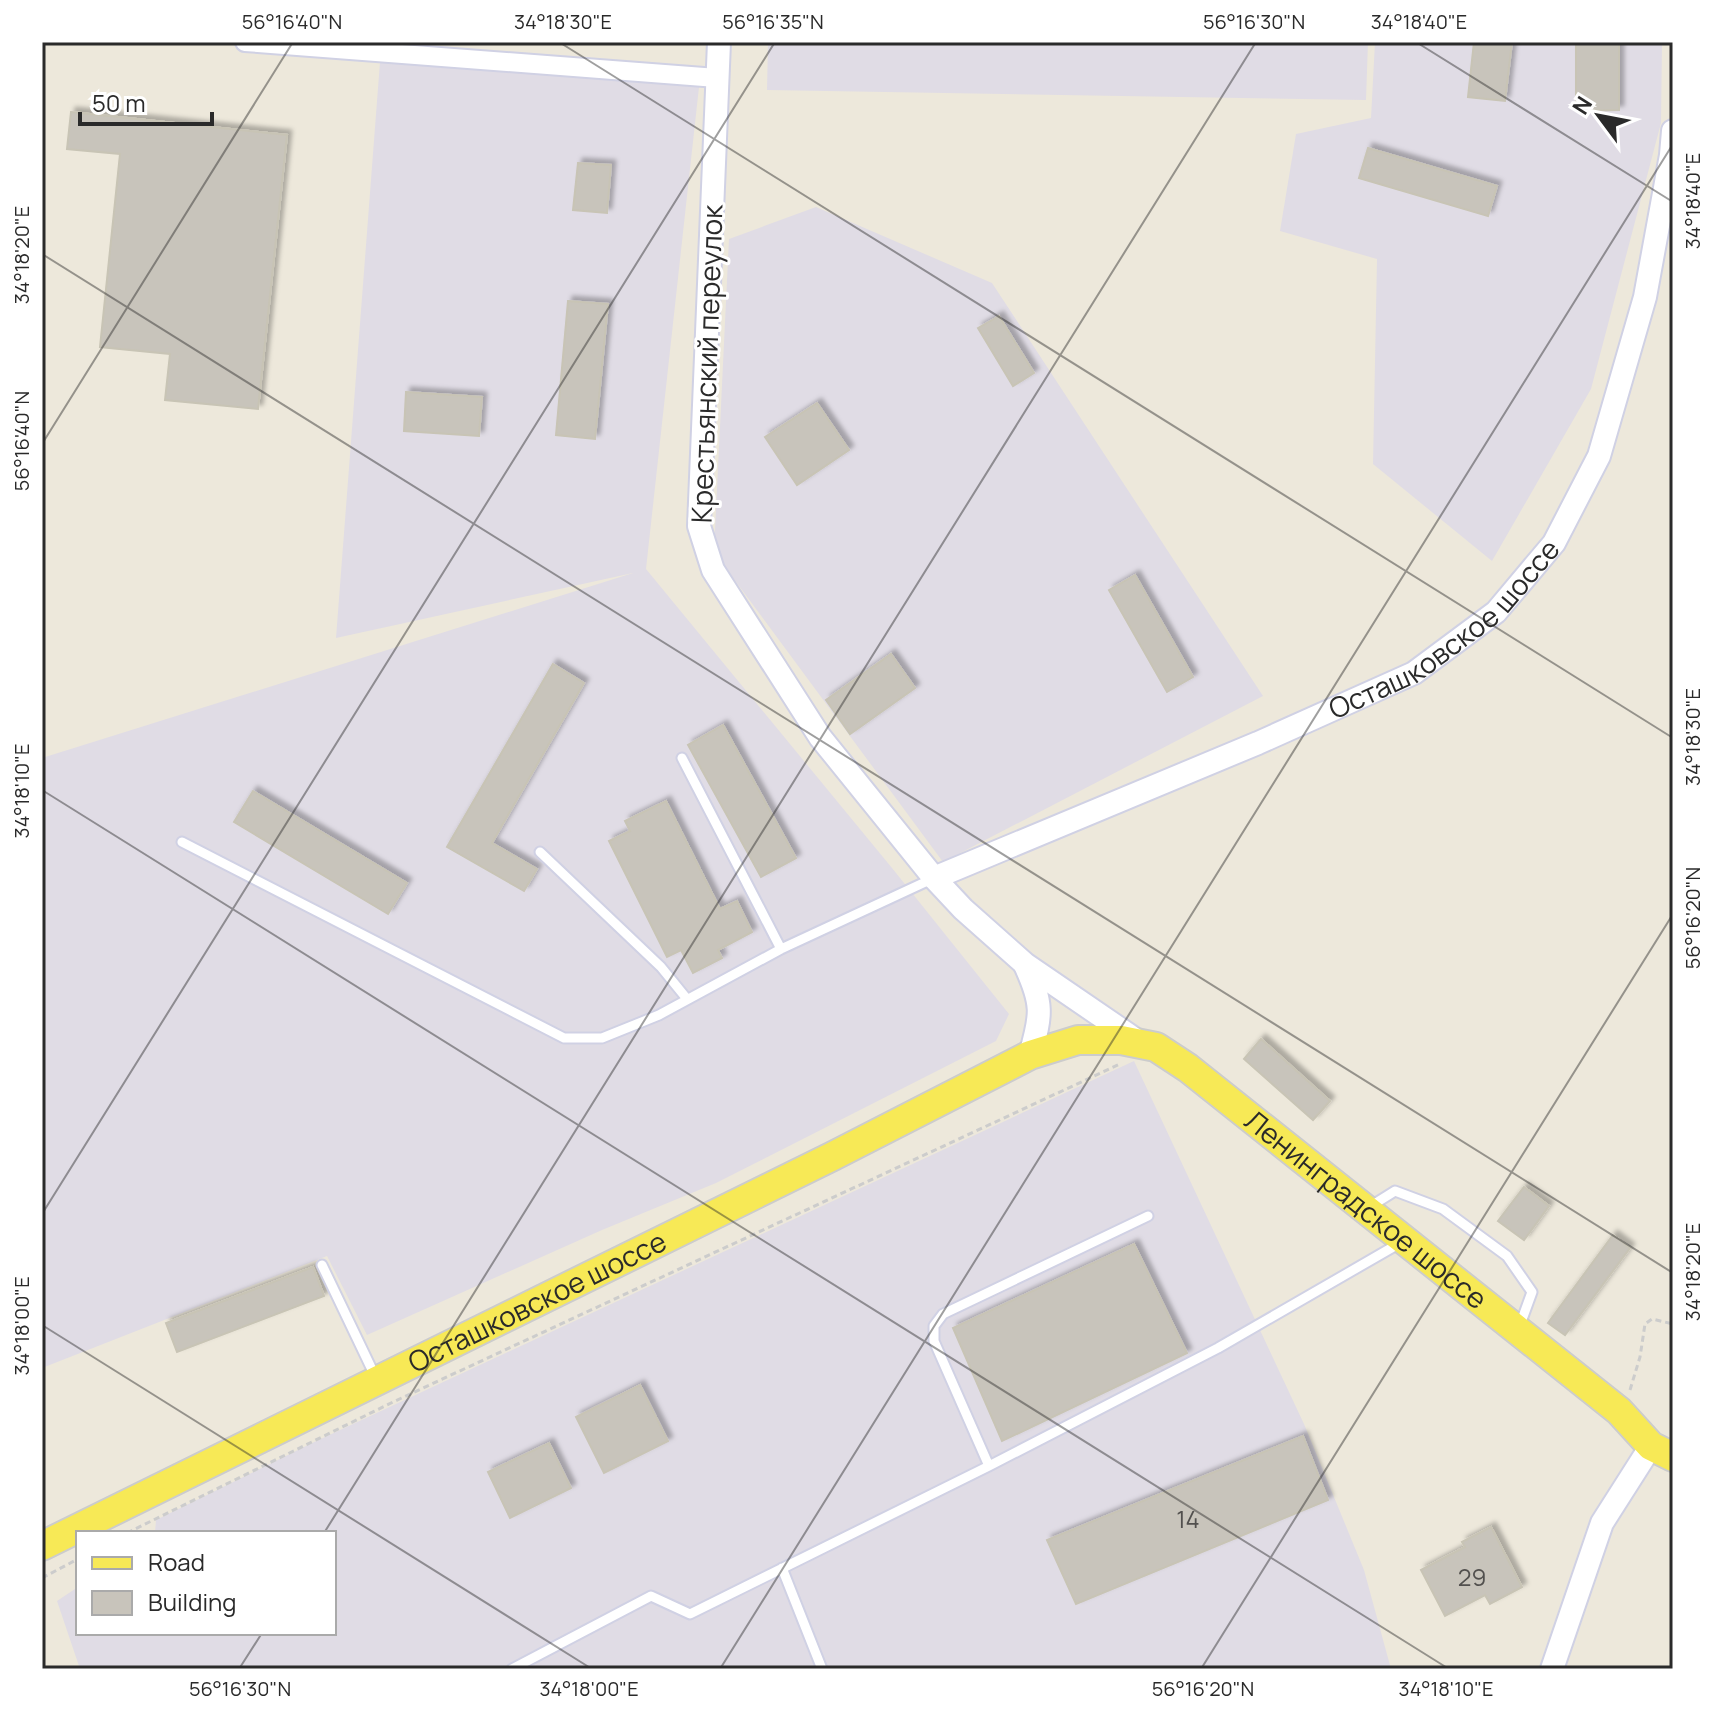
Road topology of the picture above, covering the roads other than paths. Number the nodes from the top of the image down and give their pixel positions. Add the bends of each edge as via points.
1 (245, 42) edge
2 (719, 42) edge
3 (717, 78) junction
4 (1673, 131) edge
5 (682, 758) dead end
6 (182, 842) dead end
7 (540, 852) dead end
8 (934, 878) junction
9 (781, 949) junction
10 (1025, 964) junction
11 (687, 999) junction
12 (1147, 1044) junction
13 (1030, 1055) junction
14 (1365, 1210) junction
15 (1148, 1216) dead end
16 (1403, 1241) junction
17 (322, 1265) dead end
18 (1517, 1332) junction
19 (378, 1381) junction
20 (1662, 1452) edge
21 (989, 1466) junction
22 (42, 1546) edge
23 (782, 1568) junction
24 (512, 1669) edge
25 (822, 1669) edge
26 (1552, 1669) edge

1 - 3 street
2 - 3 street, Крестьянский переулок
3 - 8 street, Крестьянский переулок via 699,526 713,570 820,737
4 - 8 street, Осташковское шоссе via 1645,297 1599,456 1554,543 1496,612 1414,673
5 - 9 lane
6 - 11 lane via 564,1038 602,1038
7 - 11 lane via 661,967
8 - 9 lane
8 - 10 street, Крестьянский переулок
9 - 11 lane
10 - 12 street, Крестьянский переулок
10 - 13 street via 1041,1019
12 - 13 main road, Ленинградское шоссе via 1078,1040
12 - 14 main road, Ленинградское шоссе via 1188,1068
13 - 19 main road, Осташковское шоссе
14 - 16 main road, Ленинградское шоссе
14 - 18 lane via 1395,1191 1443,1209 1507,1256 1532,1292
15 - 21 lane via 943,1314 934,1326 934,1341
16 - 18 main road, Ленинградское шоссе
16 - 21 lane via 1218,1348
17 - 19 lane
18 - 20 main road, Ленинградское шоссе via 1619,1411
19 - 22 main road, Осташковское шоссе
20 - 26 street via 1602,1523
21 - 23 lane
23 - 24 lane via 690,1614 651,1596
23 - 25 lane

